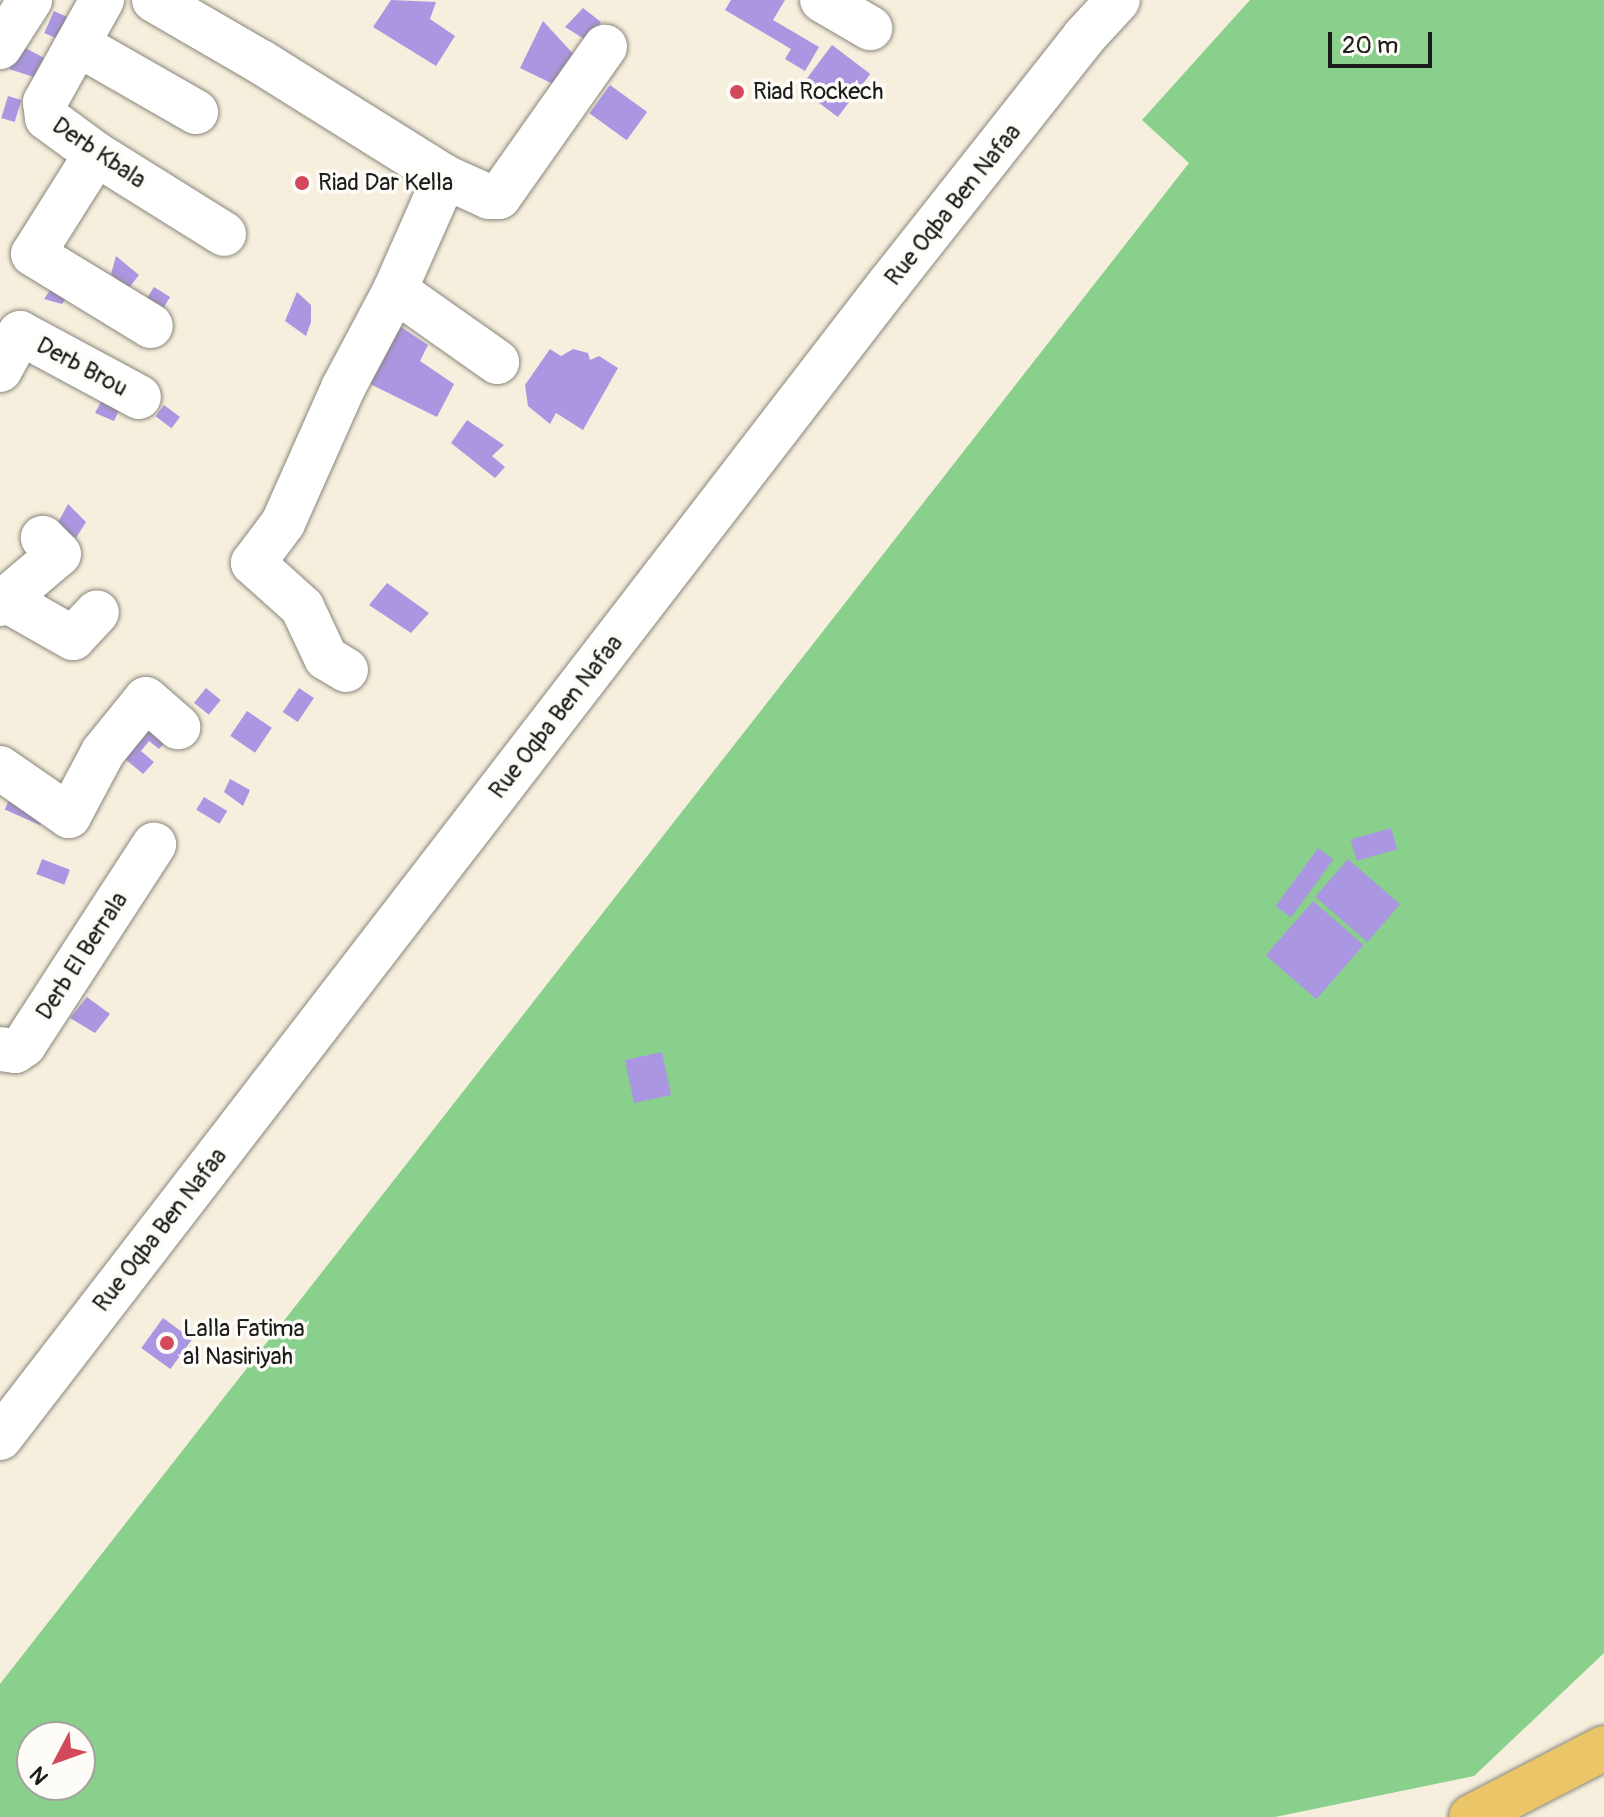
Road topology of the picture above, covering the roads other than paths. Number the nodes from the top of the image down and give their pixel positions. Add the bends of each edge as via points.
1 (30, 0) edge
2 (102, 0) edge
3 (154, 0) edge
4 (822, 0) edge
5 (1118, 0) edge
6 (870, 28) dead end
7 (79, 45) junction
8 (0, 47) edge
9 (605, 47) dead end
10 (196, 112) dead end
11 (96, 154) junction
12 (445, 177) junction
13 (224, 234) dead end
14 (395, 290) junction
15 (151, 326) dead end
16 (497, 362) dead end
17 (0, 370) edge
18 (139, 397) dead end
19 (43, 538) dead end
20 (3, 602) edge
21 (97, 612) dead end
22 (346, 670) dead end
23 (178, 727) dead end
24 (0, 768) edge
25 (154, 845) dead end
26 (0, 1049) edge
27 (0, 1438) edge
28 (1604, 1748) edge
29 (1471, 1817) edge

1 - 8 street
2 - 7 street, Derb Kbala
3 - 12 street
4 - 6 street
5 - 27 street, Rue Oqba Ben Nafaa via 889,284
7 - 10 street
7 - 11 street, Derb Kbala via 43,112
9 - 12 street via 499,197
11 - 13 street, Derb Kbala
11 - 15 street via 33,254
12 - 14 street
14 - 16 street
14 - 22 street via 343,388 283,523 253,563 302,607 326,658
17 - 18 street, Derb Brou via 20,333
19 - 20 street via 59,554
20 - 21 street via 73,638
23 - 24 street via 146,699 103,752 69,816
25 - 26 street, Derb El Berrala via 24,1045 15,1051
28 - 29 main road

